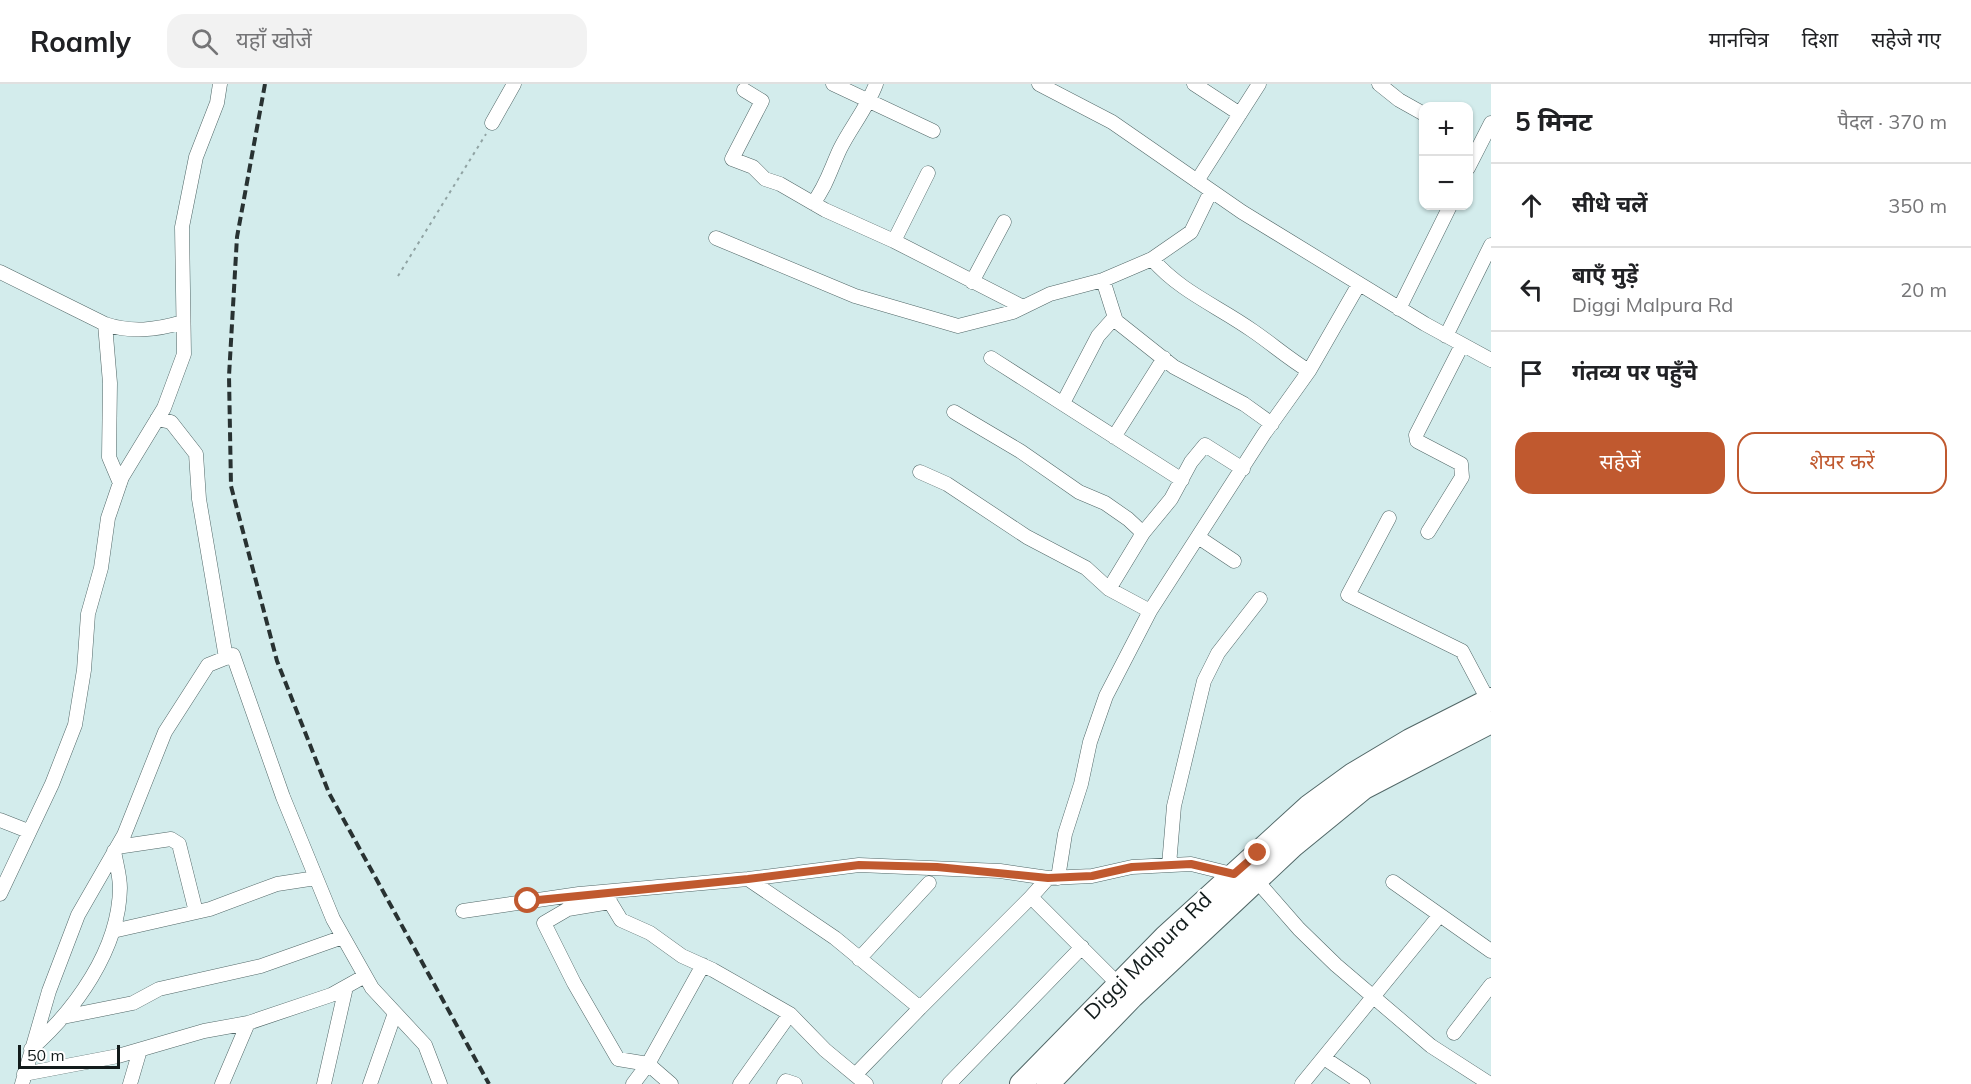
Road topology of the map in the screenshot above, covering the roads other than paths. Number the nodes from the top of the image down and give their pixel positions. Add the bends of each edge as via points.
1 (220, 84) edge
2 (514, 84) edge
3 (833, 84) edge
4 (876, 84) edge
5 (1039, 84) edge
6 (1194, 84) edge
7 (1259, 84) edge
8 (1378, 84) edge
9 (742, 86) edge
10 (870, 101) junction
11 (1419, 111) edge
12 (1240, 114) junction
13 (492, 123) road end
14 (1491, 123) edge
15 (933, 131) dead end
16 (1474, 142) edge
17 (928, 173) dead end
18 (1197, 181) junction
19 (1211, 191) junction
20 (813, 203) junction
21 (1448, 210) edge
22 (1004, 222) dead end
23 (716, 238) dead end
24 (894, 240) junction
25 (1491, 245) edge
26 (1152, 259) junction
27 (0, 272) edge
28 (1103, 280) junction
29 (972, 282) junction
30 (1359, 284) junction
31 (1023, 307) junction
32 (1400, 309) junction
33 (1114, 318) junction
34 (183, 322) junction
35 (105, 324) junction
36 (1446, 336) junction
37 (1462, 345) junction
38 (991, 358) dead end
39 (1164, 358) junction
40 (1491, 360) edge
41 (1309, 371) junction
42 (1063, 403) junction
43 (954, 412) dead end
44 (157, 419) junction
45 (1272, 424) junction
46 (1114, 437) junction
47 (1243, 469) junction
48 (920, 472) dead end
49 (1182, 480) junction
50 (120, 483) junction
51 (1389, 518) dead end
52 (1428, 532) dead end
53 (1143, 533) junction
54 (1198, 537) junction
55 (1234, 561) dead end
56 (1109, 589) junction
57 (1260, 599) dead end
58 (1150, 611) junction
59 (226, 658) junction
60 (1490, 707) edge
61 (0, 820) edge
62 (28, 831) junction
63 (116, 849) junction
64 (1169, 865) junction
65 (1234, 874) junction
66 (316, 878) junction
67 (1053, 878) junction
68 (748, 879) junction
69 (1256, 880) junction
70 (929, 882) dead end
71 (1393, 882) dead end
72 (0, 894) edge
73 (607, 897) junction
74 (1031, 897) junction
75 (463, 911) dead end
76 (196, 912) junction
77 (1439, 916) junction
78 (113, 931) junction
79 (343, 937) junction
80 (1082, 947) junction
81 (1491, 951) edge
82 (859, 959) junction
83 (703, 965) junction
84 (365, 976) junction
85 (1118, 984) junction
86 (1491, 985) edge
87 (345, 987) junction
88 (1373, 996) junction
89 (920, 1008) junction
90 (395, 1013) junction
91 (790, 1014) junction
92 (63, 1017) junction
93 (248, 1023) junction
94 (1454, 1033) dead end
95 (31, 1050) junction
96 (140, 1050) junction
97 (1324, 1058) junction
98 (648, 1064) junction
99 (855, 1075) junction
100 (23, 1079) edge
101 (1055, 1082) edge
102 (130, 1084) edge
103 (222, 1084) edge
104 (324, 1084) edge
105 (370, 1084) edge
106 (440, 1084) edge
107 (633, 1084) edge
108 (671, 1084) edge
109 (740, 1084) edge
110 (784, 1084) edge
111 (795, 1084) edge
112 (866, 1084) edge
113 (949, 1084) edge
114 (1021, 1084) edge
115 (1302, 1084) edge
116 (1364, 1084) edge
117 (1490, 1084) edge

1 - 34 street via 217,103 196,157 182,227
2 - 13 street
3 - 10 street
4 - 10 street
5 - 18 street via 1112,122
6 - 12 street
7 - 12 street
8 - 11 street
9 - 20 street via 762,101 732,159
10 - 15 street
10 - 20 street via 855,121
12 - 18 street
14 - 16 street
17 - 24 street
18 - 19 street
19 - 26 street via 1191,232
19 - 30 street
20 - 24 street
21 - 32 street
22 - 29 street
23 - 31 street via 855,296 958,326
24 - 29 street
25 - 36 street
26 - 28 street
26 - 41 street via 1166,275
27 - 35 street
28 - 31 street via 1050,294
28 - 33 street
29 - 31 street
30 - 32 street
30 - 41 street
32 - 36 street
33 - 39 street
33 - 42 street via 1098,336
34 - 35 street via 145,330 123,330
34 - 44 street via 183,354
35 - 50 street via 110,383 109,457
36 - 37 street
37 - 40 street
37 - 52 street via 1416,435 1417,441 1461,464 1463,470
38 - 42 street
39 - 45 street
39 - 46 street
41 - 45 street
42 - 46 street
43 - 53 street via 1079,492 1105,503
44 - 50 street
44 - 59 street via 171,422 196,454 199,499
45 - 47 street
46 - 49 street
47 - 49 street via 1205,445
47 - 54 street
48 - 56 street via 947,484 1027,537 1086,568
49 - 53 street
50 - 62 street via 108,518 101,568 88,614 75,725
51 - 60 street via 1348,595 1462,651
53 - 56 street
54 - 55 street
54 - 58 street
56 - 58 street
57 - 64 street via 1218,652 1204,681 1174,806
58 - 67 street via 1106,696
59 - 63 street via 208,665 165,732
59 - 66 street via 233,655
60 - 65 main road, Diggi Malpura Rd via 1410,740 1353,774 1310,806
60 - 69 main road, Diggi Malpura Rd via 1364,788
61 - 62 street
62 - 72 street
63 - 76 street via 176,841
63 - 78 street via 120,887
63 - 95 street via 78,915
64 - 65 street via 1191,864
64 - 67 street
65 - 69 street
65 - 85 main road, Diggi Malpura Rd
66 - 76 street via 277,884
66 - 79 street
67 - 68 street via 970,869 859,865
67 - 74 street
68 - 73 street
68 - 82 street via 835,938
69 - 88 street via 1299,929
69 - 101 main road, Diggi Malpura Rd via 1132,997
70 - 82 street
71 - 77 street
73 - 75 street
73 - 83 street via 621,920
73 - 98 street via 568,909 544,923 618,1059
74 - 80 street
74 - 89 street
76 - 78 street
77 - 81 street
77 - 88 street
78 - 92 street via 91,978
79 - 84 street
79 - 92 street via 261,966 159,989 133,1003
80 - 85 street
80 - 113 street
82 - 89 street
83 - 91 street
83 - 98 street
84 - 87 street
84 - 90 street
85 - 114 main road, Diggi Malpura Rd
86 - 94 street
87 - 93 street
87 - 104 street
88 - 97 street
88 - 117 street via 1431,1046
89 - 99 street
90 - 105 street
90 - 106 street via 425,1045
91 - 99 street
91 - 109 street
92 - 95 street
93 - 96 street
93 - 103 street
95 - 100 street
96 - 100 street
96 - 102 street
97 - 115 street
97 - 116 street
98 - 107 street
98 - 108 street
99 - 112 street
110 - 111 street

